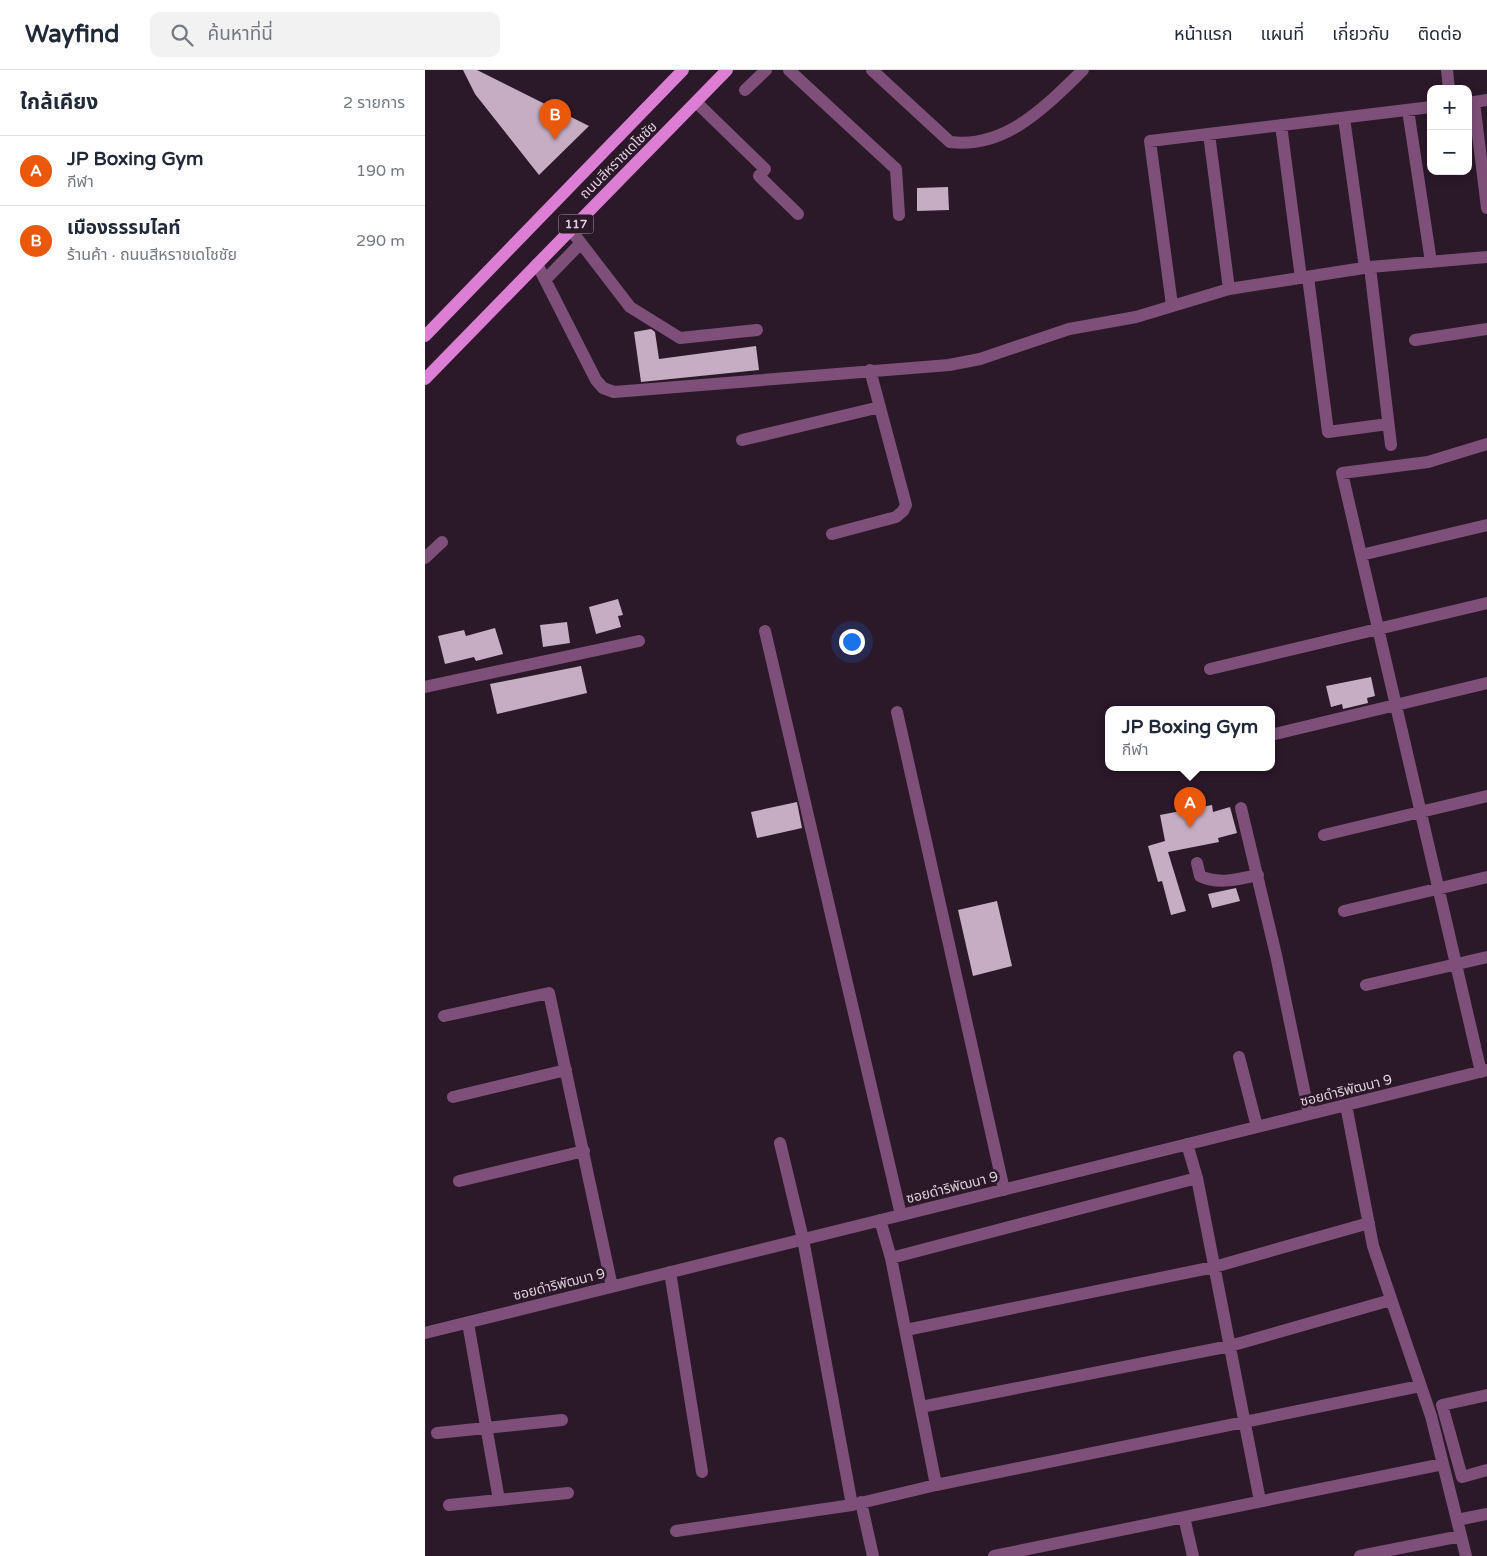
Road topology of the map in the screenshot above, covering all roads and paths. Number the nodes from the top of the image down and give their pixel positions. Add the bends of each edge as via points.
1 (683, 70) edge
2 (727, 70) edge
3 (766, 70) edge
4 (789, 70) edge
5 (872, 70) edge
6 (1083, 70) edge
7 (1447, 70) edge
8 (1449, 85) edge
9 (745, 90) dead end
10 (1477, 102) edge
11 (697, 103) junction
12 (1427, 108) edge
13 (1408, 110) junction
14 (1344, 118) junction
15 (1281, 125) junction
16 (1209, 134) junction
17 (1487, 208) edge
18 (798, 214) dead end
19 (899, 215) dead end
20 (570, 229) junction
21 (581, 243) junction
22 (1487, 257) edge
23 (1431, 262) junction
24 (537, 264) junction
25 (1367, 268) junction
26 (1305, 278) junction
27 (545, 280) junction
28 (1229, 289) junction
29 (1172, 305) junction
30 (1487, 329) edge
31 (757, 330) dead end
32 (425, 336) edge
33 (1415, 340) dead end
34 (870, 370) junction
35 (425, 379) edge
36 (880, 407) junction
37 (1388, 424) junction
38 (742, 440) dead end
39 (1487, 444) edge
40 (1391, 445) dead end
41 (1487, 524) edge
42 (832, 534) dead end
43 (442, 542) dead end
44 (1361, 555) junction
45 (425, 558) edge
46 (1487, 603) edge
47 (1378, 629) junction
48 (765, 630) dead end
49 (639, 641) dead end
50 (1210, 669) dead end
51 (1487, 683) edge
52 (425, 687) edge
53 (1396, 706) junction
54 (897, 712) dead end
55 (1275, 733) edge
56 (1487, 796) edge
57 (1241, 808) dead end
58 (1420, 811) junction
59 (1323, 835) dead end
60 (1197, 864) dead end
61 (1258, 876) junction
62 (1487, 876) edge
63 (1438, 888) junction
64 (1344, 911) dead end
65 (1487, 957) edge
66 (1456, 963) junction
67 (1366, 985) dead end
68 (445, 1016) dead end
69 (1239, 1057) dead end
70 (566, 1070) junction
71 (1484, 1071) edge
72 (453, 1097) dead end
73 (1346, 1105) junction
74 (1309, 1114) junction
75 (1257, 1127) junction
76 (780, 1143) dead end
77 (1187, 1144) junction
78 (584, 1151) junction
79 (1197, 1178) junction
80 (459, 1181) dead end
81 (1004, 1190) junction
82 (901, 1215) junction
83 (880, 1220) junction
84 (1369, 1223) junction
85 (803, 1240) junction
86 (891, 1258) junction
87 (1214, 1266) junction
88 (670, 1272) junction
89 (612, 1287) junction
90 (1391, 1300) junction
91 (468, 1323) junction
92 (906, 1330) junction
93 (425, 1333) edge
94 (1230, 1346) junction
95 (1420, 1386) junction
96 (1487, 1395) edge
97 (921, 1407) junction
98 (563, 1420) dead end
99 (1245, 1422) junction
100 (487, 1428) junction
101 (437, 1433) dead end
102 (1443, 1464) junction
103 (1487, 1470) edge
104 (702, 1472) dead end
105 (935, 1485) junction
106 (568, 1493) dead end
107 (499, 1500) junction
108 (1260, 1502) junction
109 (856, 1504) junction
110 (449, 1505) dead end
111 (1487, 1514) edge
112 (1184, 1517) junction
113 (1457, 1520) junction
114 (676, 1531) dead end
115 (1461, 1536) junction
116 (873, 1556) edge
117 (994, 1556) edge
118 (1193, 1556) edge
119 (1360, 1556) edge
120 (1466, 1556) edge

1 - 32 main road, ถนนสีหราชเดโชชัย / 117
2 - 11 main road, ถนนสีหราชเดโชชัย / 117
3 - 9 street
4 - 19 street via 896,169
5 - 6 street via 950,142 967,144 1007,133 1050,103
7 - 8 street
10 - 17 street
11 - 18 street via 765,169 759,176
11 - 20 main road, ถนนสีหราชเดโชชัย / 117
12 - 13 street
13 - 14 street
13 - 23 street
14 - 15 street
14 - 25 street
15 - 16 street
15 - 26 street
16 - 28 street
16 - 29 street via 1151,141
20 - 21 street
20 - 24 main road, ถนนสีหราชเดโชชัย / 117
21 - 27 street
21 - 31 street via 630,307 680,338
22 - 23 street
23 - 25 street
24 - 27 street
24 - 35 main road, ถนนสีหราชเดโชชัย / 117
25 - 26 street
25 - 37 street
26 - 28 street
26 - 37 street via 1328,432
27 - 34 street via 597,380 603,388 614,392
28 - 29 street
29 - 34 street via 1136,317 1069,329 980,359
30 - 33 street
34 - 36 street
36 - 38 street
36 - 42 street via 906,505 896,517
37 - 40 street
39 - 44 street via 1428,462 1342,473
41 - 44 street
43 - 45 street
44 - 47 street
46 - 47 street
47 - 50 street
47 - 53 street
48 - 82 street
49 - 52 street
51 - 53 street
53 - 55 street
53 - 58 street
54 - 81 street
56 - 58 street
57 - 61 street
58 - 59 street
58 - 63 street
60 - 61 street via 1200,876 1215,881
61 - 74 street
62 - 63 street
63 - 64 street
63 - 66 street
65 - 66 street
66 - 67 street
66 - 71 street
68 - 70 street via 549,993
69 - 75 street
70 - 72 street
70 - 78 street
71 - 73 street, ซอยดำริพัฒนา 9
73 - 74 street, ซอยดำริพัฒนา 9
73 - 84 street
74 - 75 street, ซอยดำริพัฒนา 9
75 - 77 street, ซอยดำริพัฒนา 9
76 - 85 street
77 - 79 street
77 - 81 street, ซอยดำริพัฒนา 9
78 - 80 street
78 - 89 street
79 - 86 street
79 - 87 street
81 - 82 street, ซอยดำริพัฒนา 9
82 - 83 street, ซอยดำริพัฒนา 9
83 - 85 street, ซอยดำริพัฒนา 9
83 - 86 street
84 - 87 street
84 - 90 street
85 - 88 street, ซอยดำริพัฒนา 9
85 - 109 street
86 - 92 street
87 - 92 street
87 - 94 street
88 - 89 street, ซอยดำริพัฒนา 9
88 - 104 street
89 - 91 street, ซอยดำริพัฒนา 9
90 - 94 street
90 - 95 street
91 - 93 street, ซอยดำริพัฒนา 9
91 - 100 street
92 - 97 street
94 - 97 street
94 - 99 street
95 - 99 street
95 - 102 street
96 - 103 street via 1442,1406 1462,1476
97 - 105 street
98 - 100 street
99 - 105 street
99 - 108 street
100 - 101 street
100 - 107 street
102 - 108 street
102 - 113 street
105 - 109 street
106 - 107 street
107 - 110 street
108 - 112 street
109 - 114 street
109 - 116 street
111 - 113 street
112 - 117 street
112 - 118 street
113 - 115 street
115 - 119 street
115 - 120 street

